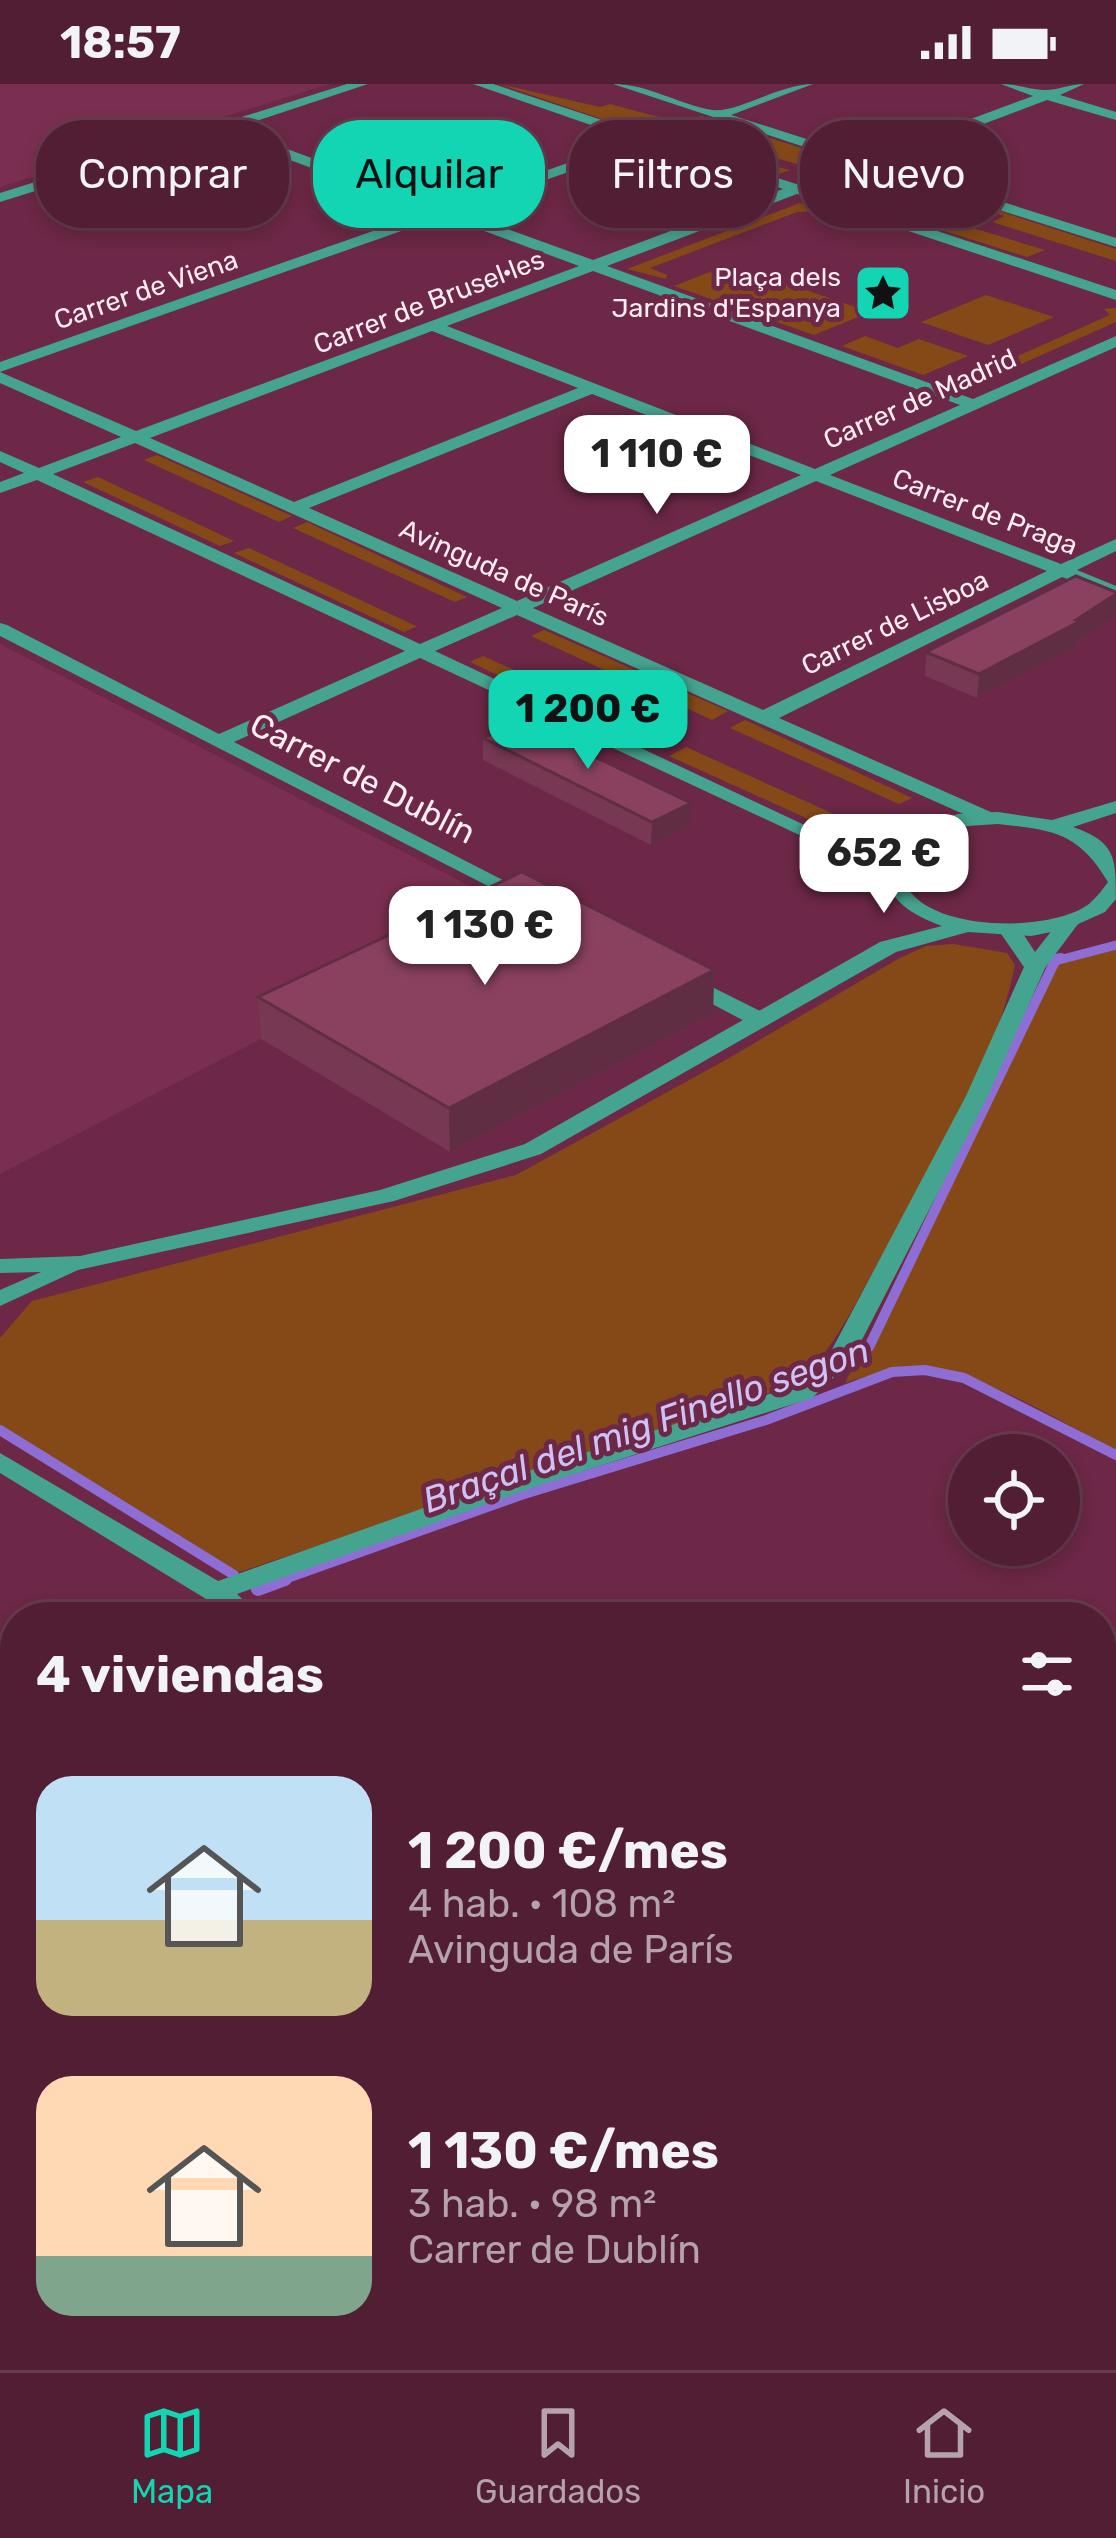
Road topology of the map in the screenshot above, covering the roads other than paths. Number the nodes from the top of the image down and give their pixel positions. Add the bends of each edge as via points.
1 (361, 84) edge
2 (481, 84) edge
3 (620, 84) edge
4 (806, 84) edge
5 (1008, 84) edge
6 (1077, 84) edge
7 (1047, 95) junction
8 (718, 115) junction
9 (1116, 116) edge
10 (247, 120) edge
11 (588, 120) edge
12 (980, 120) edge
13 (800, 142) edge
14 (776, 184) edge
15 (36, 187) edge
16 (800, 187) edge
17 (793, 190) junction
18 (0, 198) edge
19 (1008, 208) edge
20 (396, 228) edge
21 (491, 228) edge
22 (1116, 242) edge
23 (594, 265) junction
24 (1116, 295) edge
25 (433, 326) junction
26 (1116, 341) edge
27 (0, 367) edge
28 (0, 376) edge
29 (592, 388) junction
30 (973, 404) junction
31 (136, 437) junction
32 (0, 456) edge
33 (38, 474) junction
34 (816, 475) junction
35 (0, 488) edge
36 (294, 508) junction
37 (1116, 544) edge
38 (1061, 571) junction
39 (1116, 592) edge
40 (517, 608) junction
41 (0, 629) edge
42 (418, 652) junction
43 (763, 718) junction
44 (219, 741) junction
45 (1115, 808) edge
46 (986, 818) junction
47 (1055, 826) junction
48 (1101, 850) junction
49 (890, 870) junction
50 (1116, 882) edge
51 (916, 905) junction
52 (552, 913) edge
53 (1067, 924) junction
54 (966, 926) junction
55 (1010, 931) junction
56 (888, 947) junction
57 (1035, 967) junction
58 (677, 977) edge
59 (760, 1020) junction
60 (80, 1263) junction
61 (0, 1267) edge
62 (0, 1299) edge
63 (0, 1461) edge
64 (216, 1592) junction
65 (228, 1602) edge

1 - 10 street
2 - 11 street
3 - 8 street
4 - 8 street
5 - 7 street
6 - 7 street, Carrer de Brusel·les
7 - 9 street
7 - 12 street, Carrer de Brusel·les
8 - 13 street
14 - 17 street
15 - 18 street
16 - 17 street, Carrer de Brusel·les
17 - 23 street, Carrer de Brusel·les
17 - 24 street
19 - 22 street
20 - 27 street, Carrer de Viena
21 - 23 street
23 - 25 street, Carrer de Brusel·les
23 - 30 street
25 - 29 street, Carrer de Praga
25 - 31 street, Carrer de Brusel·les
26 - 30 street, Carrer de Madrid
28 - 31 street, Avinguda de París
29 - 34 street, Carrer de Praga
29 - 36 street
30 - 34 street, Carrer de Madrid
31 - 33 street, Carrer de Brusel·les
31 - 36 street, Avinguda de París
32 - 33 street
33 - 35 street, Carrer de Brusel·les
33 - 42 street
34 - 38 street, Carrer de Praga
34 - 40 street, Carrer de Madrid
36 - 40 street, Avinguda de París
37 - 38 street, Carrer de Lisboa
38 - 39 street, Carrer de Praga
38 - 43 street, Carrer de Lisboa
40 - 42 street, Carrer de Madrid
40 - 43 street, Avinguda de París
41 - 44 street, Carrer de Dublín
42 - 44 street, Carrer de Madrid
42 - 49 street
43 - 46 street, Avinguda de París
44 - 52 street, Carrer de Dublín
45 - 47 street
45 - 48 street
46 - 47 street
46 - 49 street via 907,839
47 - 48 street
48 - 50 street
49 - 51 street
50 - 53 street via 1109,900
51 - 54 street
51 - 56 street
53 - 55 street
53 - 57 street
54 - 55 street
54 - 56 street
55 - 57 street
56 - 59 street
57 - 64 street via 838,1360 803,1392
58 - 59 street
59 - 60 street via 533,1149 386,1196
60 - 61 street
60 - 62 street
63 - 64 street
64 - 65 street

